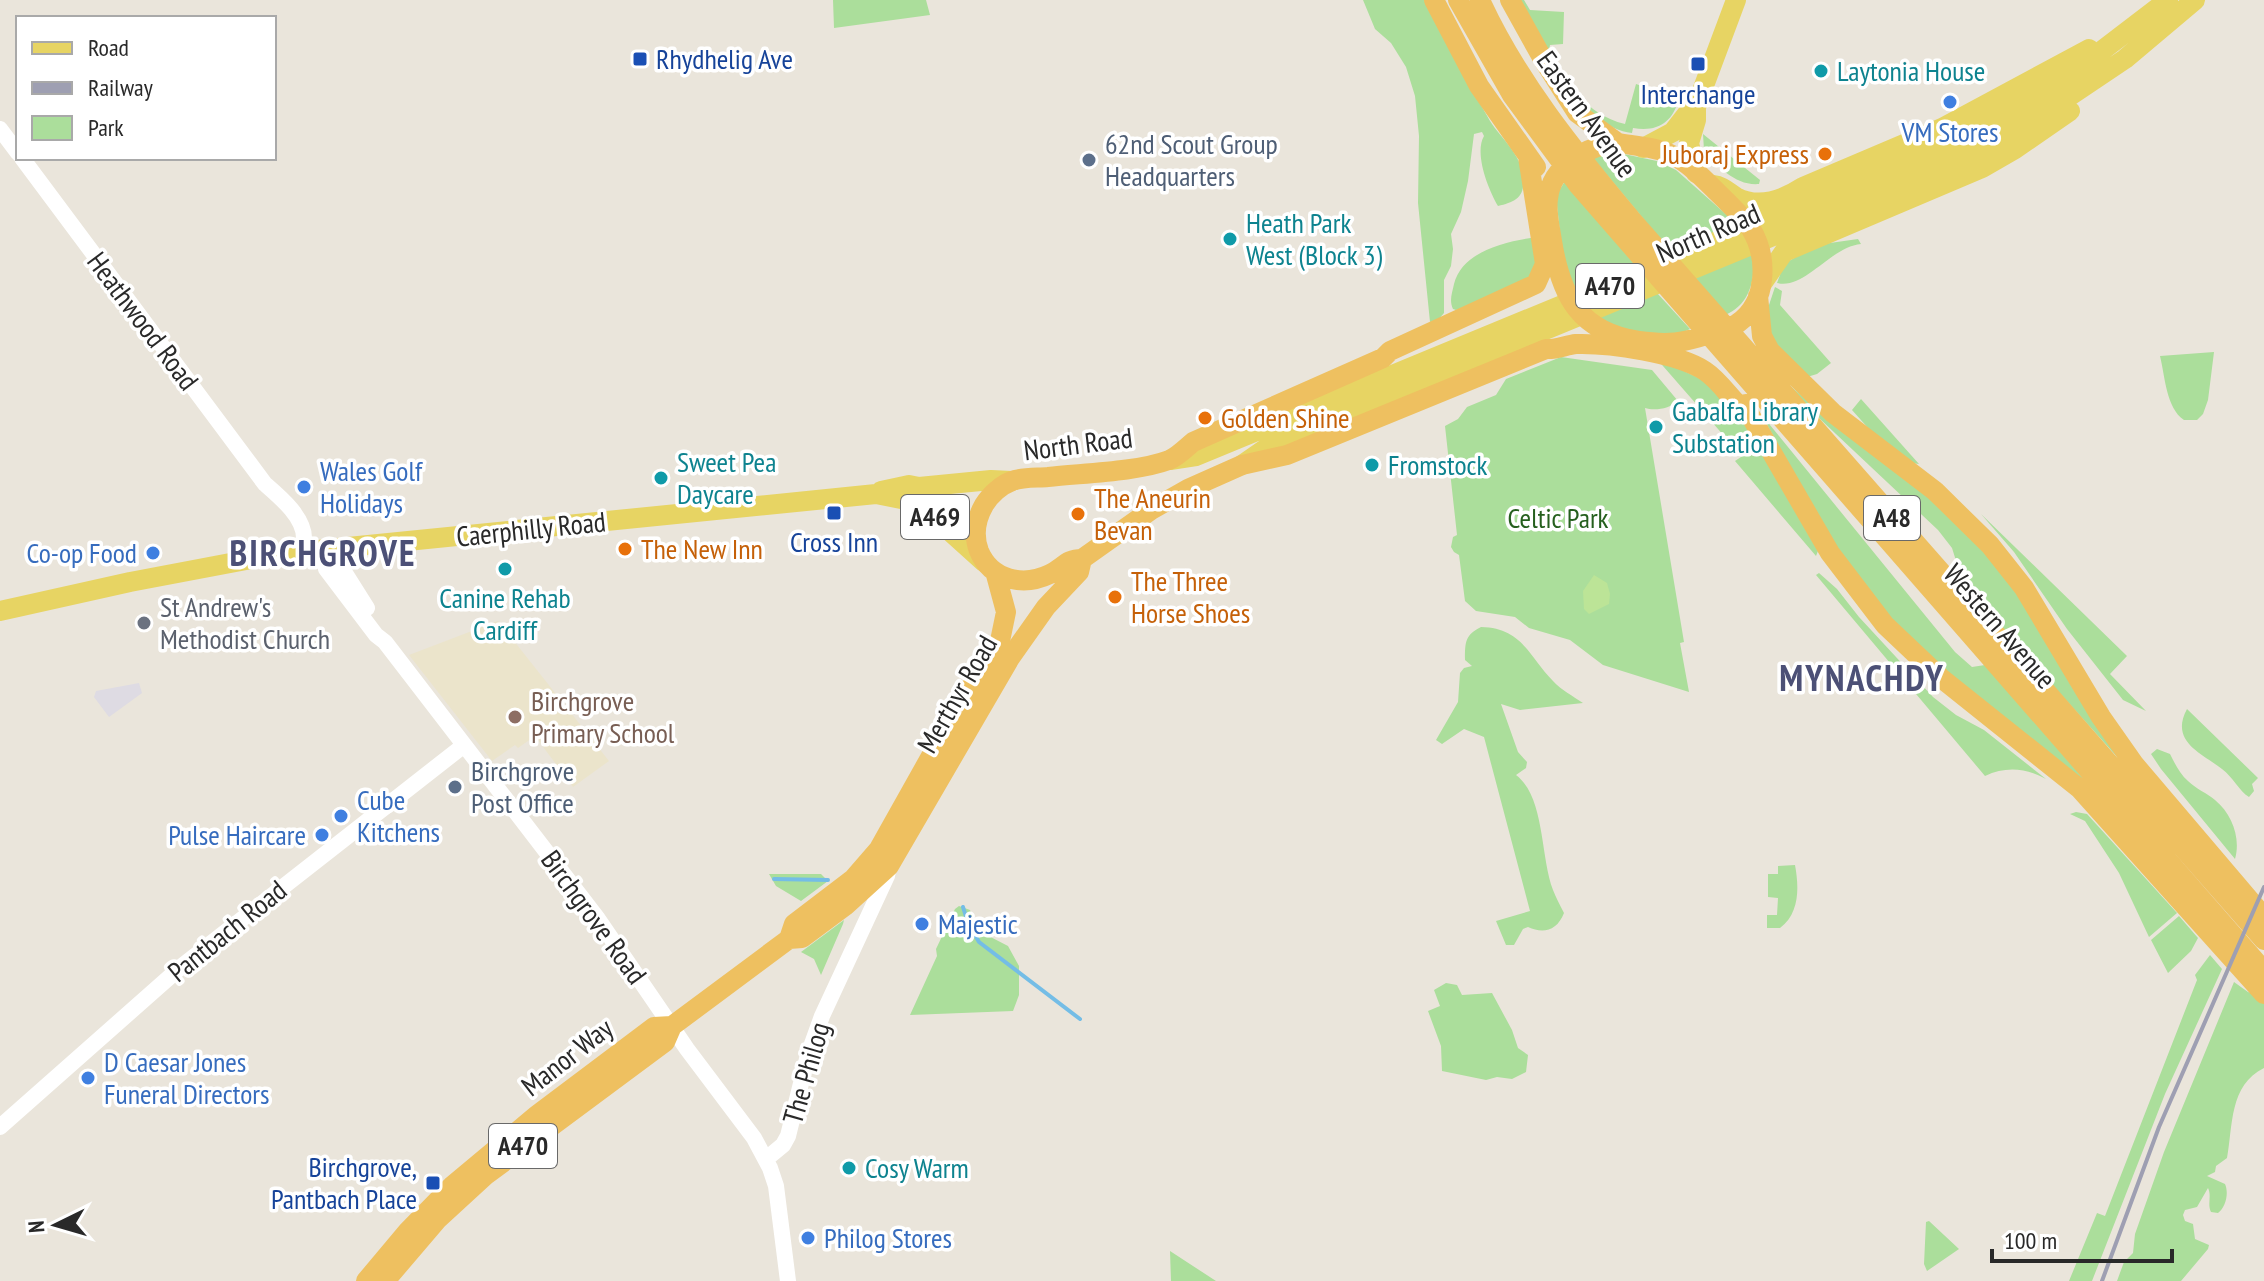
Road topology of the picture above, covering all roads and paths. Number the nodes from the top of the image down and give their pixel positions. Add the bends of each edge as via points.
1 (1434, 0) edge
2 (1458, 0) edge
3 (1480, 0) edge
4 (1510, 0) edge
5 (1736, 0) edge
6 (2168, 0) edge
7 (2195, 0) edge
8 (2113, 40) junction
9 (2125, 59) junction
10 (2057, 95) junction
11 (1696, 107) junction
12 (0, 129) edge
13 (1618, 143) junction
14 (1643, 148) junction
15 (16, 150) edge
16 (1528, 157) junction
17 (23, 160) edge
18 (1703, 179) junction
19 (1547, 201) junction
20 (1630, 246) joint
21 (1660, 253) joint
22 (1555, 263) junction
23 (1759, 291) junction
24 (1612, 336) junction
25 (1668, 345) junction
26 (1546, 349) junction
27 (1383, 358) junction
28 (1750, 415) junction
29 (1291, 426) junction
30 (1170, 460) junction
31 (1242, 465) junction
32 (1012, 481) junction
33 (876, 494) junction
34 (315, 549) junction
35 (1082, 559) junction
36 (990, 569) junction
37 (0, 611) edge
38 (463, 746) junction
39 (884, 858) junction
40 (2264, 917) edge
41 (2264, 940) edge
42 (2264, 971) edge
43 (2264, 994) edge
44 (672, 1026) junction
45 (0, 1127) edge
46 (766, 1159) junction
47 (366, 1281) edge
48 (385, 1281) edge
49 (788, 1281) edge

1 - 16 highway via 1479,86
2 - 20 highway, Eastern Avenue / A48 via 1537,132
3 - 21 highway, Eastern Avenue / A48 via 1554,122
4 - 13 highway via 1577,113
5 - 11 main road
6 - 8 main road, North Road / A470
7 - 9 main road, North Road / A470
8 - 10 main road, North Road / A470
8 - 18 main road via 1951,124 1789,196 1755,203
9 - 10 main road, North Road / A470
9 - 23 main road via 2105,83 2015,149 1931,191 1788,250
10 - 29 main road, North Road / A470 via 1931,154
11 - 14 main road via 1673,132
11 - 18 main road via 1689,143
12 - 15 street
13 - 14 highway
13 - 19 highway via 1588,149 1555,177
14 - 18 highway via 1669,154
16 - 19 highway
16 - 27 highway via 1545,264 1540,279
17 - 34 street, Heathwood Road via 265,484 289,527
18 - 23 highway via 1742,217 1755,238 1762,257
19 - 22 highway
20 - 42 highway, Western Avenue / A48
21 - 41 highway, Western Avenue / A48
22 - 24 highway via 1579,311
22 - 27 highway via 1551,283 1533,299 1393,359
23 - 25 highway via 1746,317 1735,325
23 - 40 highway via 1762,336 1770,351 1833,413 1935,491 1990,545 2030,597 2125,752
24 - 25 highway
24 - 26 highway via 1568,339
25 - 28 highway via 1715,367
26 - 28 highway via 1582,344 1670,356 1706,372
26 - 31 highway via 1287,455
27 - 30 highway via 1193,442
28 - 43 highway via 1830,553 1885,625 1924,664 2080,789
29 - 30 main road, North Road / A470
29 - 31 main road, North Road / A470
30 - 32 highway, North Road / A470
31 - 35 highway, North Road / A470 via 1170,499
32 - 33 main road, Caerphilly Road / A469 via 896,487
32 - 36 highway, North Road / A470 via 994,492 979,514 976,540
33 - 34 main road, Caerphilly Road / A469
33 - 36 main road, Caerphilly Road / A469 via 923,507
34 - 37 main road, Caerphilly Road / A469
34 - 38 street, Birchgrove Road
35 - 36 highway, North Road / A470 via 1070,559 1055,572 1034,579 1014,579
35 - 39 highway, Merthyr Road / A470 via 1079,572 1010,658
36 - 39 highway, Merthyr Road / A470 via 1006,606 1003,634 958,708
38 - 44 street, Birchgrove Road via 598,919
38 - 45 street, Pantbach Road via 182,966
39 - 44 highway, Manor Way / A470 via 845,906 802,938 789,939
39 - 46 street, The Philog via 887,876 812,1042 788,1136
44 - 46 street, Birchgrove Road
44 - 47 highway, Manor Way / A470 via 654,1027 483,1159 419,1219
44 - 48 highway, Manor Way / A470 via 665,1042 521,1147 450,1207
46 - 49 street, The Philog via 777,1192

